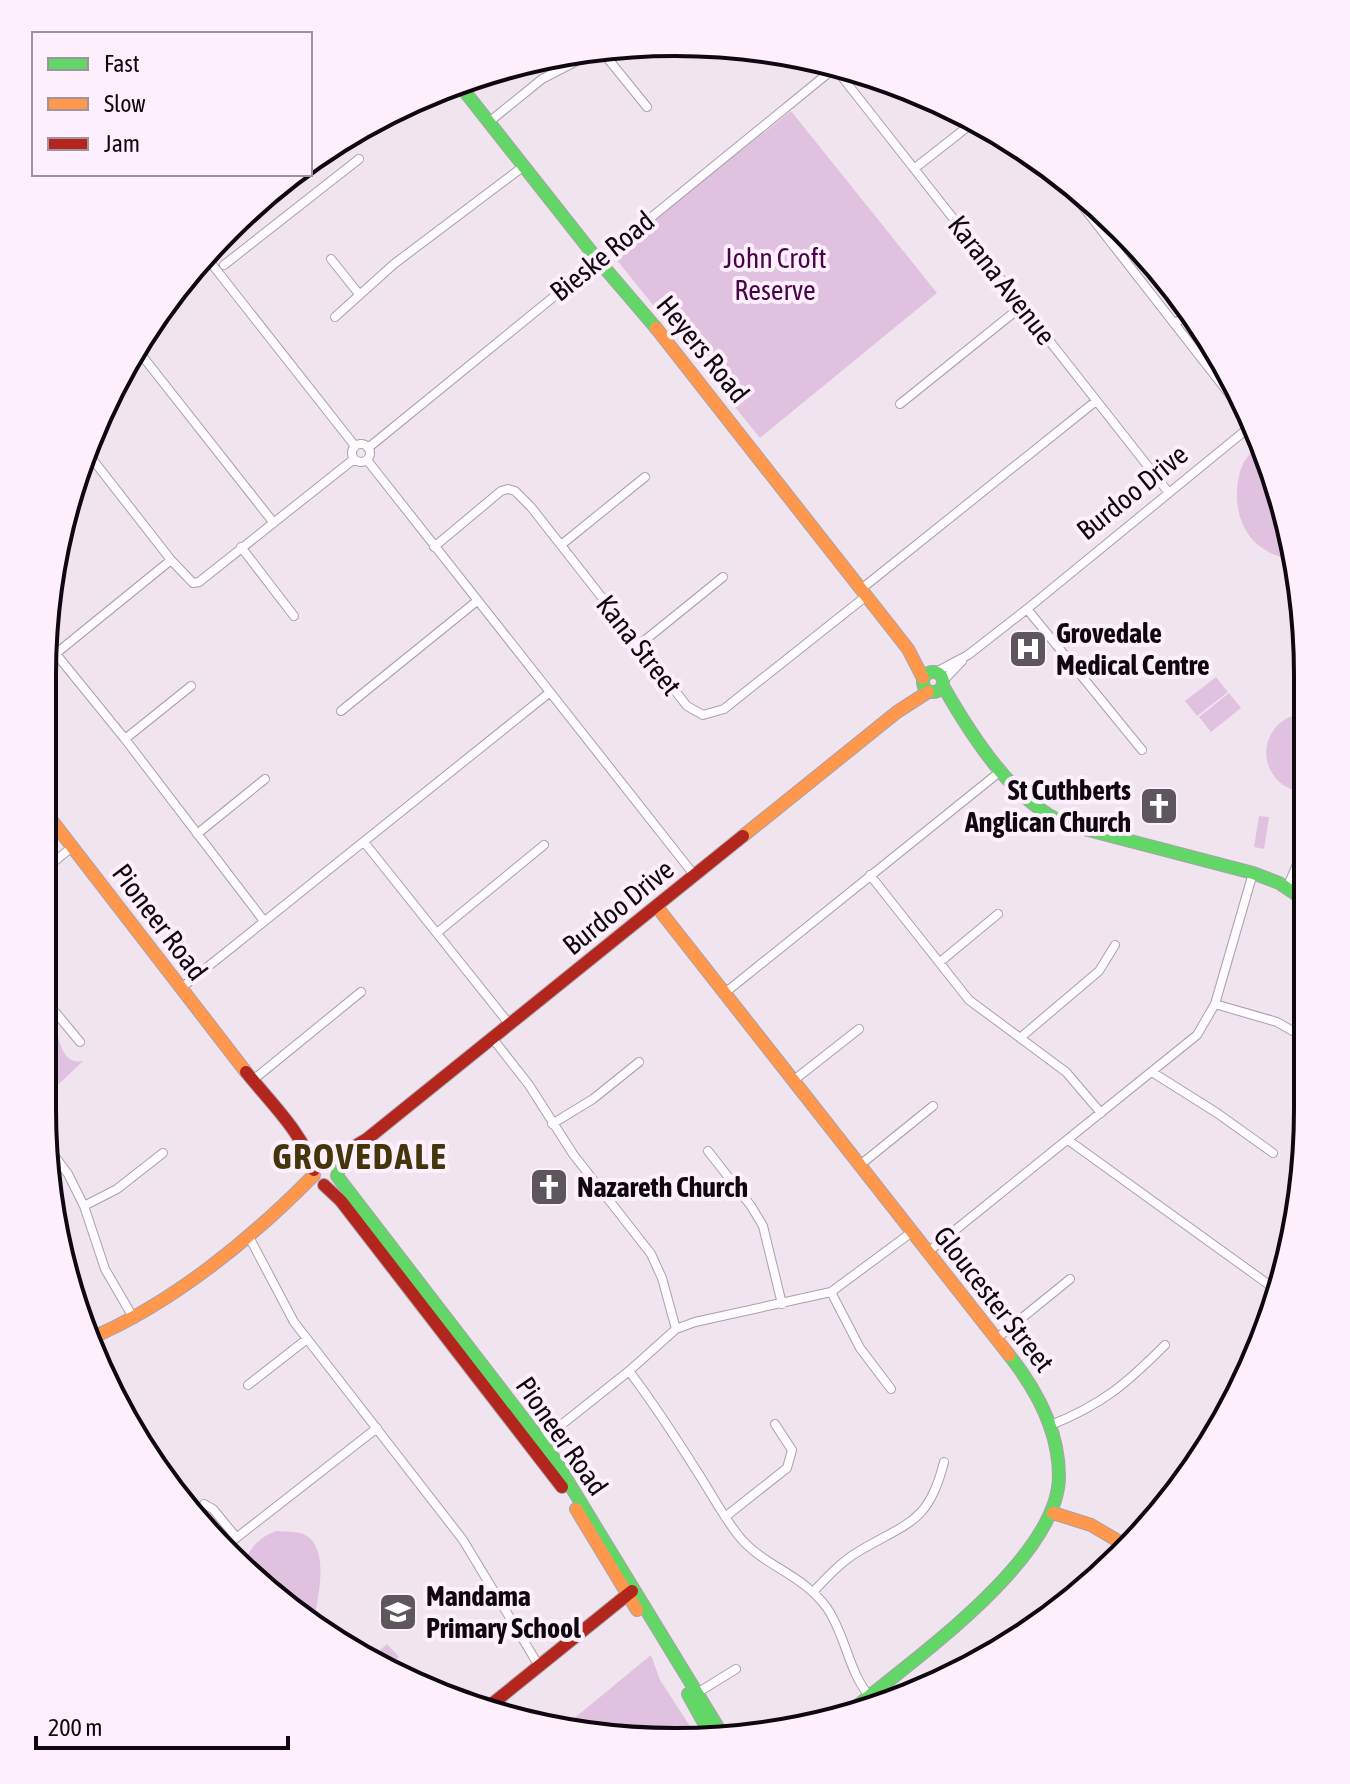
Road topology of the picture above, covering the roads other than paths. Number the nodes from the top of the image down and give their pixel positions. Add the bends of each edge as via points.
1 (609, 60) edge
2 (568, 66) edge
3 (826, 75) edge
4 (847, 81) edge
5 (466, 93) edge
6 (647, 107) dead end
7 (489, 122) junction
8 (965, 129) edge
9 (359, 159) dead end
10 (524, 166) junction
11 (915, 168) junction
12 (1092, 218) edge
13 (1095, 222) joint
14 (331, 259) dead end
15 (597, 259) junction
16 (212, 265) edge
17 (224, 265) dead end
18 (359, 294) junction
19 (1022, 306) junction
20 (335, 317) dead end
21 (1181, 319) edge
22 (1176, 323) junction
23 (144, 358) edge
24 (1217, 377) edge
25 (1096, 401) junction
26 (900, 404) dead end
27 (1244, 432) edge
28 (355, 446) junction
29 (368, 448) junction
30 (354, 459) junction
31 (367, 460) junction
32 (94, 462) edge
33 (645, 477) dead end
34 (1169, 493) junction
35 (273, 522) junction
36 (561, 545) junction
37 (241, 547) junction
38 (434, 547) junction
39 (171, 560) junction
40 (723, 577) dead end
41 (863, 593) junction
42 (477, 601) junction
43 (1027, 609) junction
44 (294, 616) dead end
45 (639, 645) junction
46 (56, 654) joint
47 (932, 682) junction
48 (191, 686) dead end
49 (549, 693) junction
50 (341, 711) dead end
51 (125, 739) junction
52 (1142, 750) dead end
53 (1003, 772) junction
54 (265, 779) dead end
55 (56, 826) edge
56 (197, 834) junction
57 (364, 842) junction
58 (544, 845) dead end
59 (72, 847) junction
60 (56, 860) edge
61 (1294, 871) edge
62 (1253, 873) junction
63 (870, 875) junction
64 (695, 876) junction
65 (1287, 888) junction
66 (1294, 893) edge
67 (657, 907) junction
68 (998, 914) dead end
69 (264, 921) junction
70 (438, 932) junction
71 (1115, 945) dead end
72 (940, 962) junction
73 (180, 989) junction
74 (361, 992) dead end
75 (726, 992) junction
76 (1215, 1004) junction
77 (56, 1013) edge
78 (510, 1025) junction
79 (859, 1029) dead end
80 (1294, 1032) edge
81 (1020, 1038) junction
82 (493, 1039) junction
83 (80, 1042) dead end
84 (639, 1062) dead end
85 (1152, 1072) junction
86 (253, 1080) junction
87 (794, 1080) junction
88 (933, 1106) dead end
89 (1101, 1113) junction
90 (552, 1124) junction
91 (299, 1139) junction
92 (1068, 1140) junction
93 (708, 1151) dead end
94 (163, 1153) dead end
95 (1273, 1153) dead end
96 (58, 1161) edge
97 (860, 1165) junction
98 (333, 1167) junction
99 (318, 1178) junction
100 (84, 1206) junction
101 (912, 1232) junction
102 (248, 1235) junction
103 (928, 1252) junction
104 (1070, 1279) dead end
105 (1268, 1284) edge
106 (831, 1292) junction
107 (782, 1304) junction
108 (134, 1320) junction
109 (676, 1329) junction
110 (99, 1335) edge
111 (307, 1339) junction
112 (996, 1339) junction
113 (1165, 1345) dead end
114 (629, 1371) junction
115 (248, 1385) dead end
116 (891, 1389) dead end
117 (775, 1424) dead end
118 (1051, 1425) junction
119 (377, 1428) junction
120 (537, 1444) junction
121 (944, 1462) dead end
122 (204, 1504) dead end
123 (1053, 1513) junction
124 (725, 1517) junction
125 (236, 1537) junction
126 (231, 1541) edge
127 (1118, 1541) edge
128 (814, 1591) junction
129 (631, 1592) junction
130 (539, 1666) junction
131 (736, 1669) dead end
132 (694, 1695) junction
133 (869, 1696) joint
134 (496, 1701) edge
135 (708, 1727) edge
136 (716, 1727) edge

1 - 6 street
2 - 7 street via 542,79
3 - 15 street, Bieske Road
4 - 11 street, Karana Avenue
5 - 7 street, Heyers Road
7 - 10 street, Heyers Road
8 - 11 street
9 - 17 street
10 - 15 street, Heyers Road
10 - 18 street
11 - 19 street, Karana Avenue
12 - 13 street
13 - 22 street
14 - 18 street
15 - 29 street, Bieske Road
15 - 41 street, Heyers Road
16 - 28 street
18 - 20 street
19 - 25 street, Karana Avenue
19 - 26 street
21 - 22 street
22 - 24 street
23 - 35 street
25 - 34 street, Karana Avenue
25 - 41 street
27 - 34 street, Burdoo Drive
28 - 29 street
28 - 30 street
29 - 31 street
30 - 31 street
30 - 35 street
31 - 38 street
32 - 39 street
33 - 36 street
34 - 43 street, Burdoo Drive
35 - 37 street
36 - 38 street, Kana Street via 525,501 508,489
36 - 45 street, Kana Street
37 - 39 street via 199,582 193,583
37 - 44 street
38 - 42 street
39 - 46 street
40 - 45 street
41 - 45 street, Kana Street via 714,714 703,715 687,706
41 - 47 street, Heyers Road
42 - 49 street
42 - 50 street
43 - 47 street, Burdoo Drive
43 - 52 street
46 - 51 street
47 - 53 street, Heyers Road
47 - 64 street, Burdoo Drive
48 - 51 street
49 - 57 street
49 - 64 street
51 - 56 street
53 - 62 street, Heyers Road via 1051,812 1126,839
53 - 63 street
54 - 56 street
55 - 59 street, Pioneer Road
56 - 69 street
57 - 69 street
57 - 70 street
58 - 70 street
59 - 60 street
59 - 73 street, Pioneer Road
61 - 65 street
62 - 65 street, Heyers Road
62 - 76 street
63 - 72 street
63 - 75 street
64 - 67 street, Burdoo Drive
65 - 66 street, Heyers Road
67 - 75 street, Gloucester Street
67 - 78 street, Burdoo Drive
68 - 72 street
69 - 73 street
70 - 78 street
71 - 81 street via 1099,971
72 - 81 street via 973,1003
73 - 86 street, Pioneer Road
74 - 86 street
75 - 87 street, Gloucester Street
76 - 80 street
76 - 85 street via 1197,1035
77 - 83 street
78 - 82 street, Burdoo Drive
79 - 87 street
81 - 89 street via 1066,1072
82 - 90 street
82 - 98 street, Burdoo Drive
84 - 90 street
85 - 89 street
85 - 95 street
86 - 91 street, Pioneer Road
87 - 97 street, Gloucester Street
88 - 97 street
89 - 92 street
90 - 109 street via 651,1254
91 - 98 street, Pioneer Road
91 - 99 street, Pioneer Road
92 - 103 street
92 - 105 street
93 - 107 street via 763,1226
94 - 100 street via 117,1189
96 - 100 street
97 - 101 street, Gloucester Street
98 - 99 street via 321,1162
98 - 99 street via 330,1184
98 - 120 street, Pioneer Road
99 - 102 street
99 - 120 street, Pioneer Road
100 - 108 street via 105,1269
101 - 103 street, Gloucester Street
101 - 106 street
102 - 108 street
102 - 111 street
103 - 112 street, Gloucester Street
104 - 112 street
106 - 107 street
106 - 116 street via 860,1348
107 - 109 street
108 - 110 street
109 - 114 street
111 - 115 street
111 - 119 street
112 - 118 street, Gloucester Street via 1031,1385
113 - 118 street via 1118,1390
114 - 120 street
114 - 124 street
117 - 124 street via 792,1450 787,1468
118 - 123 street, Gloucester Street via 1059,1462
119 - 125 street
119 - 130 street via 463,1540
120 - 129 street, Pioneer Road
121 - 128 street via 934,1493 917,1517 844,1562
122 - 125 street
123 - 127 street
123 - 133 street, Gloucester Street via 1028,1557 1002,1584
124 - 128 street via 749,1546
125 - 126 street
128 - 133 street via 833,1618 854,1675
129 - 130 street
129 - 132 street, Pioneer Road
130 - 134 street
131 - 132 street
132 - 135 street, Pioneer Road
132 - 136 street, Pioneer Road

